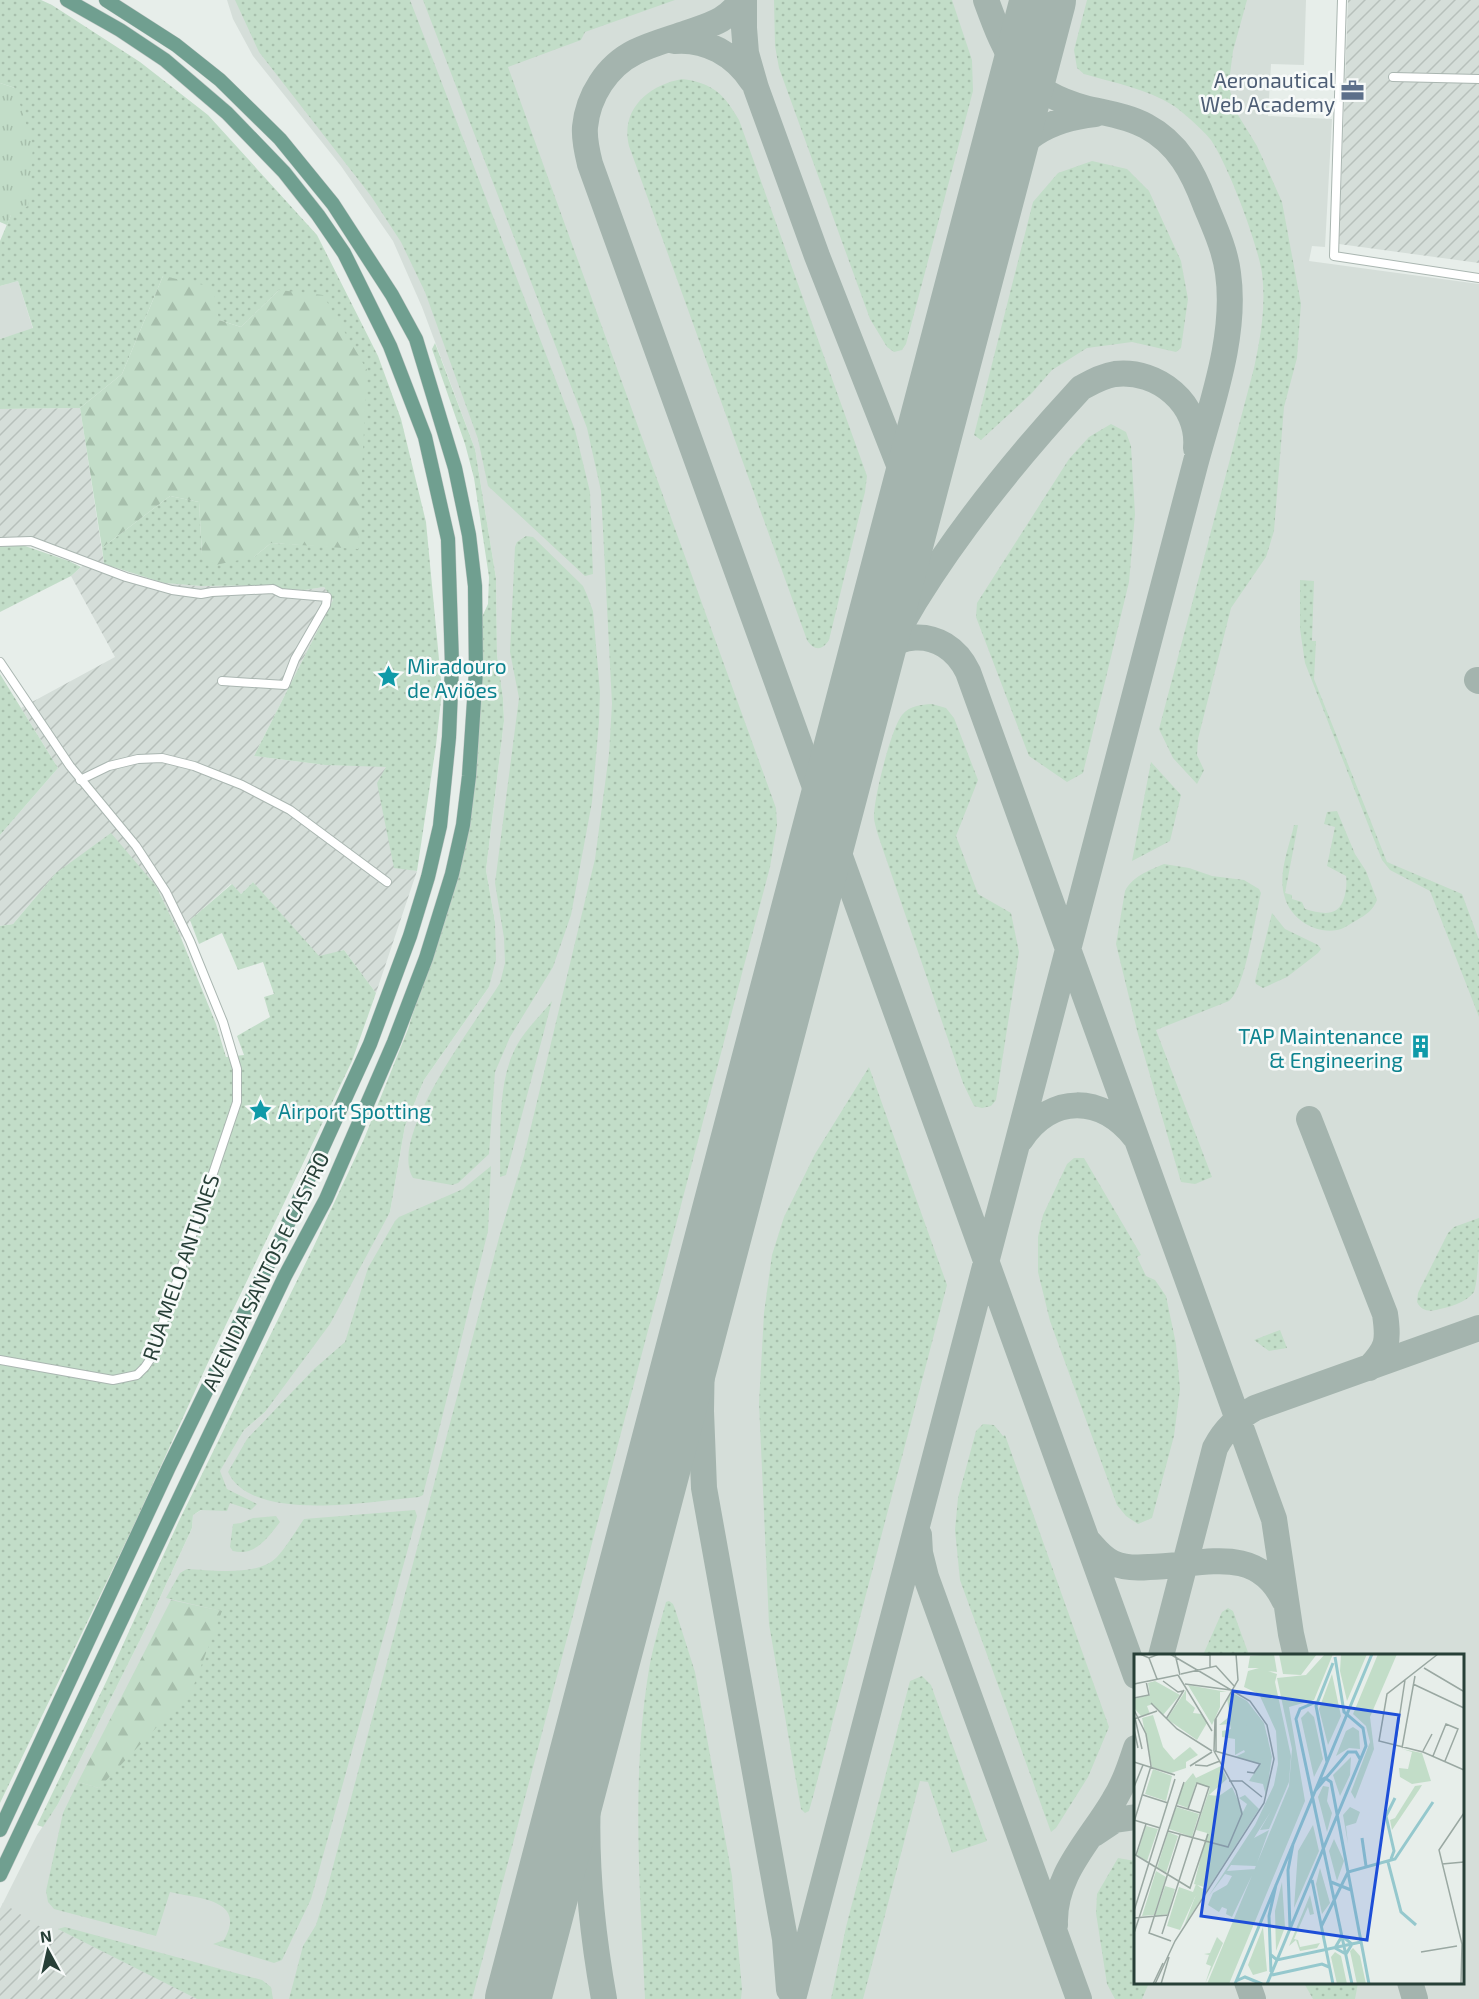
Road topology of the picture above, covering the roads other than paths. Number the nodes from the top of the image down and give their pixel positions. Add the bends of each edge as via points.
1 (67, 0) edge
2 (106, 0) edge
3 (1342, 0) edge
4 (1393, 77) dead end
5 (1479, 79) edge
6 (1479, 278) edge
7 (0, 542) edge
8 (0, 662) edge
9 (222, 681) dead end
10 (80, 780) junction
11 (387, 882) dead end
12 (0, 1360) edge
13 (0, 1830) edge
14 (0, 1875) edge

1 - 13 main road, AVENIDA SANTOS E CASTRO via 132,38 200,88 284,172 344,253 390,346 425,437 448,539 452,665 440,826 410,936 370,1044
2 - 14 main road, AVENIDA SANTOS E CASTRO via 203,67 260,119 333,204 392,295 416,339 455,468 472,564 476,671 463,825 426,958 394,1042 331,1188 285,1276
3 - 6 street via 1334,256
4 - 5 street
7 - 9 street via 31,541 172,590 201,594 273,589 327,597 285,685
8 - 10 street
10 - 11 street via 109,766 138,759 162,758 194,766 290,810
10 - 12 street, RUA MELO ANTUNES via 151,866 180,919 223,1022 237,1070 237,1102 145,1367 137,1375 113,1380

